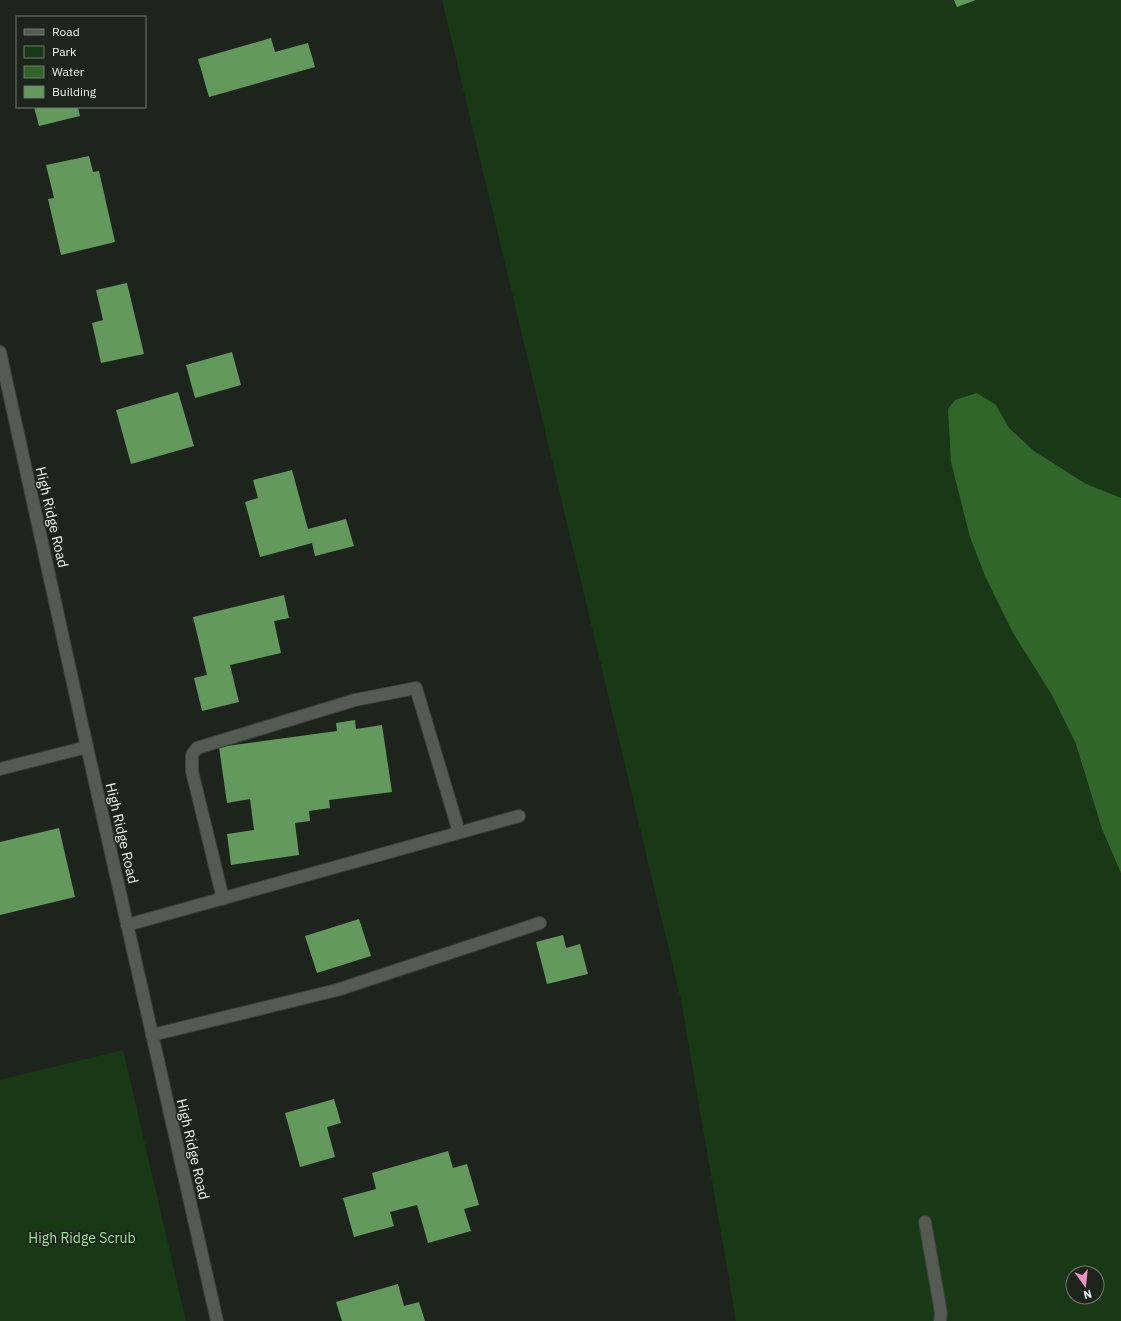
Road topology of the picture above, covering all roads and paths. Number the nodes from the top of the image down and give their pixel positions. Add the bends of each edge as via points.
1 (0, 352) edge
2 (87, 746) junction
3 (0, 769) edge
4 (519, 816) dead end
5 (459, 832) junction
6 (222, 899) junction
7 (540, 923) dead end
8 (127, 925) junction
9 (152, 1035) junction
10 (925, 1222) dead end
11 (217, 1321) edge
12 (940, 1321) edge

1 - 2 street, High Ridge Road
2 - 3 street
2 - 8 street, High Ridge Road
4 - 5 street
5 - 6 street
5 - 6 street via 416,688 355,700 197,748 192,756 192,771
6 - 8 street
7 - 9 street via 337,990
8 - 9 street, High Ridge Road
9 - 11 street, High Ridge Road
10 - 12 street via 941,1313

